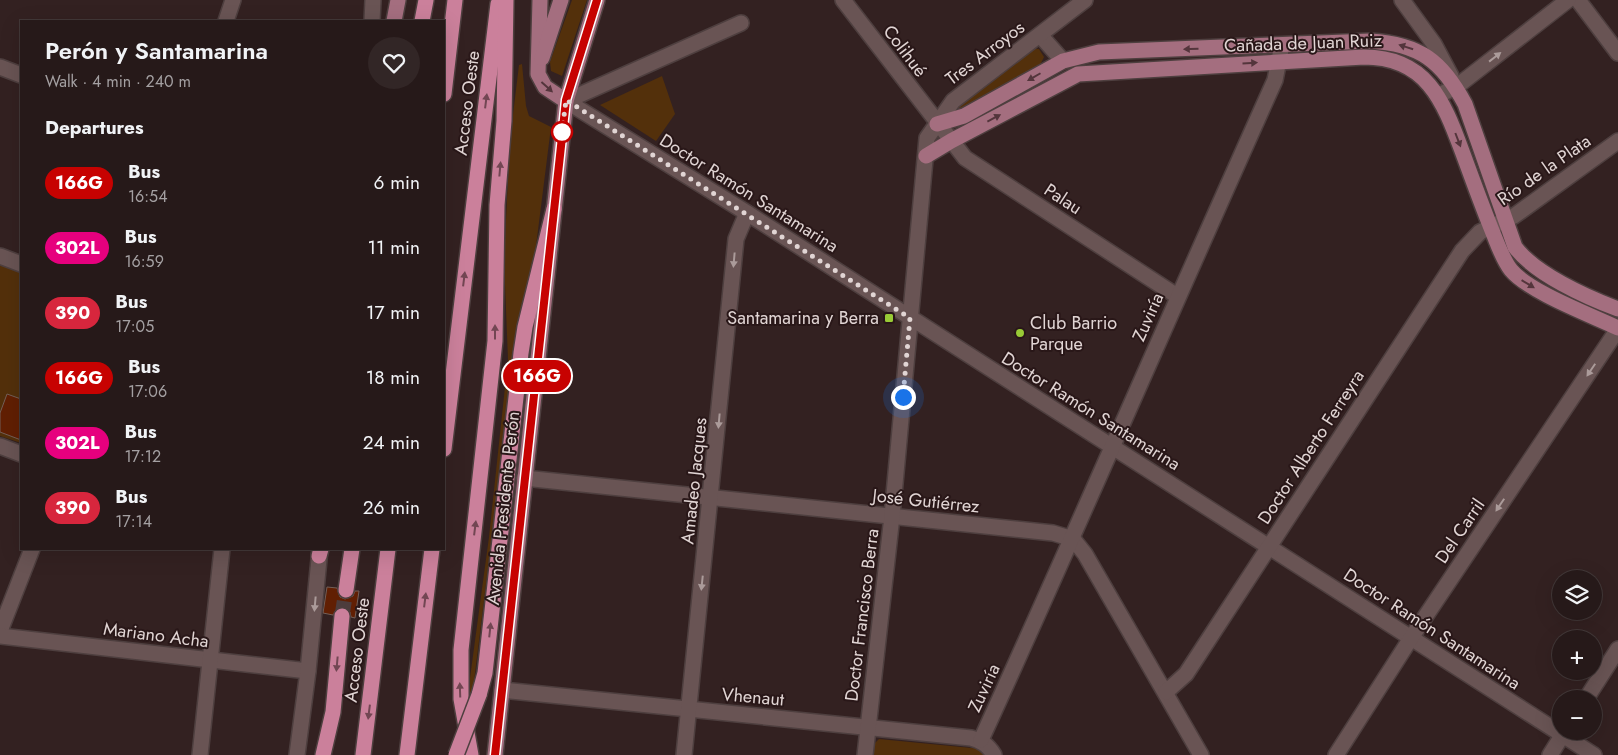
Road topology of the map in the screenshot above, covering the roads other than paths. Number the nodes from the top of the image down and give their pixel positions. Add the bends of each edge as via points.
1 (233, 0) edge
2 (373, 0) edge
3 (398, 0) edge
4 (426, 0) edge
5 (455, 0) edge
6 (498, 0) edge
7 (506, 0) edge
8 (540, 0) edge
9 (561, 0) edge
10 (597, 0) edge
11 (843, 0) edge
12 (1085, 0) edge
13 (1402, 0) edge
14 (1568, 0) edge
15 (1578, 0) edge
16 (226, 20) edge
17 (372, 20) edge
18 (394, 20) edge
19 (422, 20) edge
20 (741, 23) dead end
21 (1040, 35) junction
22 (1282, 45) junction
23 (1618, 53) edge
24 (1063, 61) junction
25 (1278, 62) junction
26 (539, 66) junction
27 (0, 67) edge
28 (20, 75) edge
29 (445, 85) edge
30 (1456, 87) junction
31 (1439, 96) junction
32 (566, 100) junction
33 (937, 124) junction
34 (951, 141) junction
35 (1618, 141) edge
36 (926, 156) junction
37 (554, 209) junction
38 (747, 213) junction
39 (1505, 220) junction
40 (1491, 226) junction
41 (0, 256) edge
42 (20, 264) edge
43 (1177, 296) junction
44 (1618, 309) edge
45 (910, 318) junction
46 (1618, 329) edge
47 (445, 441) edge
48 (0, 446) edge
49 (1112, 446) junction
50 (20, 454) edge
51 (524, 478) junction
52 (711, 497) junction
53 (892, 516) junction
54 (1073, 539) junction
55 (1269, 546) junction
56 (32, 550) edge
57 (222, 550) edge
58 (352, 550) edge
59 (388, 550) edge
60 (432, 550) edge
61 (320, 551) edge
62 (346, 590) tunnel mouth
63 (342, 616) tunnel mouth
64 (0, 631) edge
65 (0, 636) edge
66 (1411, 638) junction
67 (1618, 649) edge
68 (210, 661) junction
69 (308, 671) junction
70 (502, 690) junction
71 (1592, 690) edge
72 (1166, 692) junction
73 (689, 710) junction
74 (1552, 726) edge
75 (868, 727) junction
76 (981, 740) junction
77 (1560, 740) edge
78 (1574, 740) edge
79 (200, 755) edge
80 (297, 755) edge
81 (323, 755) edge
82 (363, 755) edge
83 (407, 755) edge
84 (456, 755) edge
85 (471, 755) edge
86 (495, 755) edge
87 (684, 755) edge
88 (865, 755) edge
89 (994, 755) edge
90 (1201, 755) edge
91 (1336, 755) edge
92 (1550, 755) edge
93 (1594, 755) edge

1 - 16 street
2 - 17 street
3 - 18 main road
4 - 19 highway
5 - 29 highway, Acceso Oeste
47 -> 6 highway, Acceso Oeste
85 -> 7 highway via 461,699 461,650 495,342
8 - 26 main road
9 - 26 main road
10 - 32 main road, Avenida Presidente Perón
11 - 33 street, Colihué
12 - 21 street, Tres Arroyos
13 - 30 street via 1434,44
30 -> 14 street
15 - 23 street
20 - 32 street
21 - 24 street
21 - 33 street, Tres Arroyos via 953,101
22 -> 24 main road, Cañada de Juan Ruiz via 1099,52
22 - 25 street, Zuviría
30 -> 22 main road, Cañada de Juan Ruiz via 1442,67 1428,56 1400,44 1370,40
24 -> 33 main road, Cañada de Juan Ruiz via 964,116
25 - 31 main road, Cañada de Juan Ruiz via 1380,57 1409,67
34 -> 25 main road, Cañada de Juan Ruiz via 1078,74
25 - 43 street, Zuviría via 1274,80
26 -> 32 main road via 542,84
27 - 28 street
30 - 31 street
30 - 39 main road, Cañada de Juan Ruiz via 1465,104
31 -> 40 main road, Cañada de Juan Ruiz
32 - 37 main road, Avenida Presidente Perón
32 - 38 street, Doctor Ramón Santamarina
33 - 34 street, Palau
33 - 36 street, Doctor Francisco Berra via 927,138
34 - 36 main road, Cañada de Juan Ruiz
34 - 43 street, Palau via 965,158
35 - 39 street, Río de la Plata
36 - 45 street, Doctor Francisco Berra
37 - 51 main road, Avenida Presidente Perón
84 -> 37 highway, bridge via 485,673 521,353
38 - 45 street, Doctor Ramón Santamarina
38 -> 52 street, Amadeo Jacques via 736,239
39 - 40 street, Río de la Plata
39 - 44 main road, Cañada de Juan Ruiz via 1515,247 1523,258 1588,296
40 -> 46 main road, Cañada de Juan Ruiz via 1504,260 1521,279
40 - 55 street, Doctor Alberto Ferreyra via 1480,232 1462,251
41 - 42 street
43 - 49 street, Zuviría
45 - 49 street, Doctor Ramón Santamarina
45 - 53 street, Doctor Francisco Berra
46 -> 66 street, Del Carril
48 - 50 street
49 - 54 street, Zuviría
49 - 55 street, Doctor Ramón Santamarina
51 - 52 street, José Gutiérrez
51 - 70 main road, Avenida Presidente Perón
52 - 53 street, José Gutiérrez
52 -> 73 street, Amadeo Jacques
53 - 54 street, José Gutiérrez via 1053,533
53 - 75 street, Doctor Francisco Berra
54 - 72 street
54 - 76 street, Zuviría
55 - 66 street, Doctor Ramón Santamarina
55 - 72 street, Doctor Alberto Ferreyra via 1186,674
56 - 64 street
57 - 68 street
58 - 62 highway
59 -> 82 highway, Acceso Oeste
83 -> 60 highway
61 -> 69 street
63 -> 81 highway via 333,712
65 - 68 street, Mariano Acha
66 - 74 street, Doctor Ramón Santamarina
66 - 91 street, Del Carril
67 - 71 street
68 - 69 street, Mariano Acha
68 - 79 street
69 - 80 street
70 - 73 street, Vhenaut
70 - 86 main road, Avenida Presidente Perón
72 - 90 street
73 - 75 street, Vhenaut
73 - 87 street, Amadeo Jacques
75 - 76 street, Vhenaut
75 - 88 street, Doctor Francisco Berra
76 - 89 street
77 - 92 street
78 - 93 street, Doctor Ramón Santamarina

